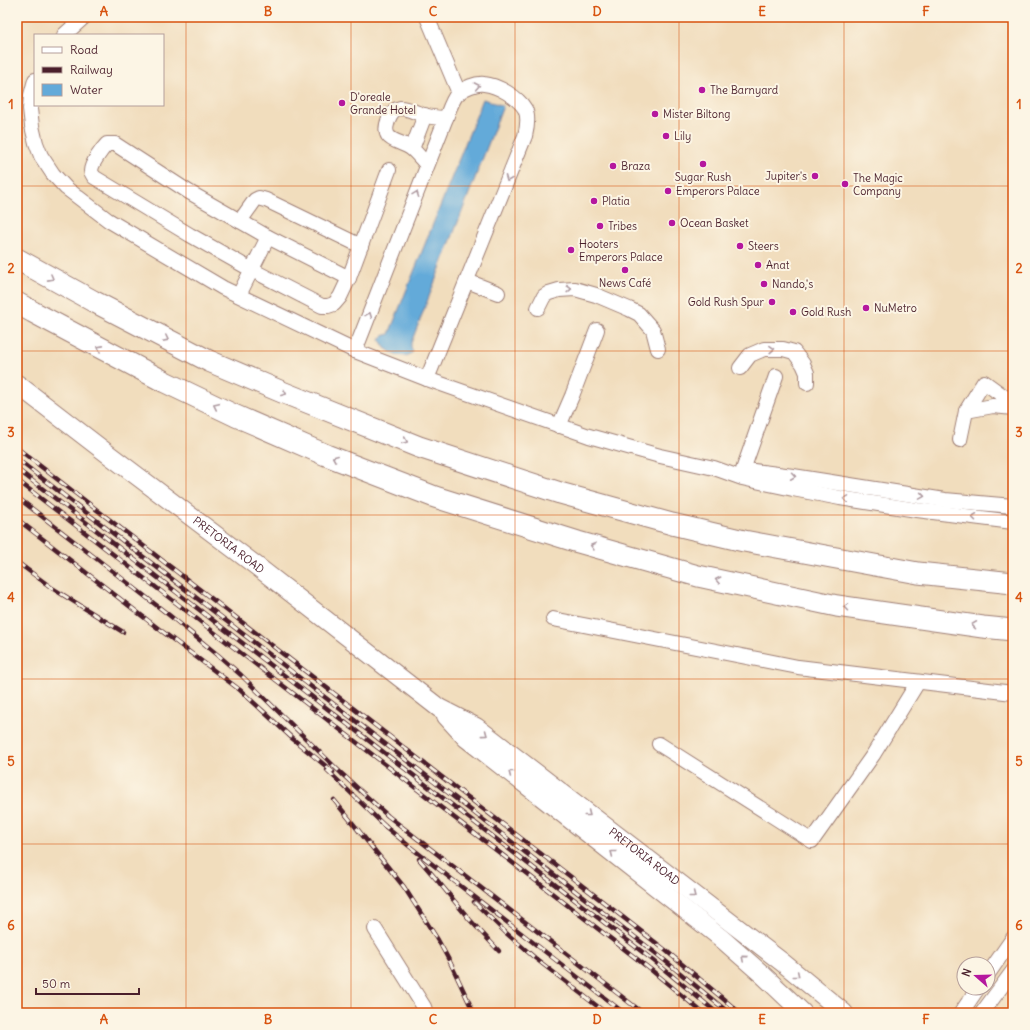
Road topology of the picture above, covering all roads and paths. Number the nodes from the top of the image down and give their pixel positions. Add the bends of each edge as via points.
1 (84, 17) edge
2 (427, 17) edge
3 (65, 34) edge
4 (34, 84) edge
5 (459, 93) junction
6 (425, 115) junction
7 (446, 118) junction
8 (412, 149) junction
9 (427, 165) junction
10 (389, 170) dead end
11 (240, 221) junction
12 (268, 237) junction
13 (361, 246) junction
14 (17, 259) edge
15 (252, 270) junction
16 (348, 278) junction
17 (467, 281) junction
18 (498, 292) dead end
19 (239, 296) junction
20 (17, 302) edge
21 (538, 308) dead end
22 (597, 330) dead end
23 (658, 349) dead end
24 (355, 351) junction
25 (740, 368) dead end
26 (776, 376) dead end
27 (427, 379) junction
28 (807, 383) dead end
29 (17, 384) edge
30 (1013, 403) edge
31 (1013, 408) edge
32 (966, 411) junction
33 (559, 426) junction
34 (960, 440) dead end
35 (743, 474) junction
36 (1013, 506) edge
37 (1013, 522) edge
38 (1013, 583) edge
39 (553, 619) dead end
40 (1013, 630) edge
41 (918, 682) junction
42 (1013, 693) edge
43 (439, 708) junction
44 (659, 744) dead end
45 (375, 929) dead end
46 (1013, 938) edge
47 (996, 962) edge
48 (1013, 971) edge
49 (973, 996) edge
50 (843, 1011) edge
51 (426, 1013) edge
52 (803, 1013) edge
53 (961, 1013) edge
54 (982, 1013) edge

1 - 3 lane
2 - 5 lane
4 - 19 lane via 30,109 36,142 41,156 66,188 108,220
5 - 7 lane
5 -> 17 lane via 479,84 499,88 515,97 525,109 527,116 525,136
6 - 7 lane
6 - 8 lane
6 - 8 lane via 406,108 398,108 389,119 389,137
7 - 9 lane
8 - 9 lane
24 -> 9 lane
10 - 13 lane
11 - 12 lane
11 - 13 lane via 259,198
11 - 15 lane via 189,192 115,144 107,144 92,166 91,172 94,177
12 - 15 lane
12 - 16 lane
13 - 16 lane
14 -> 38 highway via 209,360 282,392 419,447 545,488 672,524 744,541 918,573
15 - 16 lane via 322,306 334,304
15 - 19 lane
17 - 18 lane
17 - 27 lane
19 - 24 lane
40 -> 20 highway via 837,606 698,576 435,497 326,455 236,416 165,382
21 -> 23 lane via 544,296 559,290 575,289 596,295 639,314 653,330
22 - 33 lane
24 - 27 lane
25 -> 28 lane via 750,355 764,349 783,348 794,352 803,364 807,373
26 - 35 lane
27 - 33 lane
29 - 43 main road, PRETORIA ROAD
30 - 32 lane via 984,382
31 - 32 lane via 993,406
32 - 34 lane
33 - 35 lane via 660,456
35 -> 36 lane via 945,500
37 -> 35 lane via 840,498 793,489
39 - 41 lane via 798,667
41 - 42 lane
41 - 44 lane via 873,755 812,841
43 -> 50 main road, PRETORIA ROAD via 476,727
52 -> 43 main road, PRETORIA ROAD via 721,938 466,738
45 - 51 lane
46 - 47 lane
48 - 54 lane
49 - 53 lane

